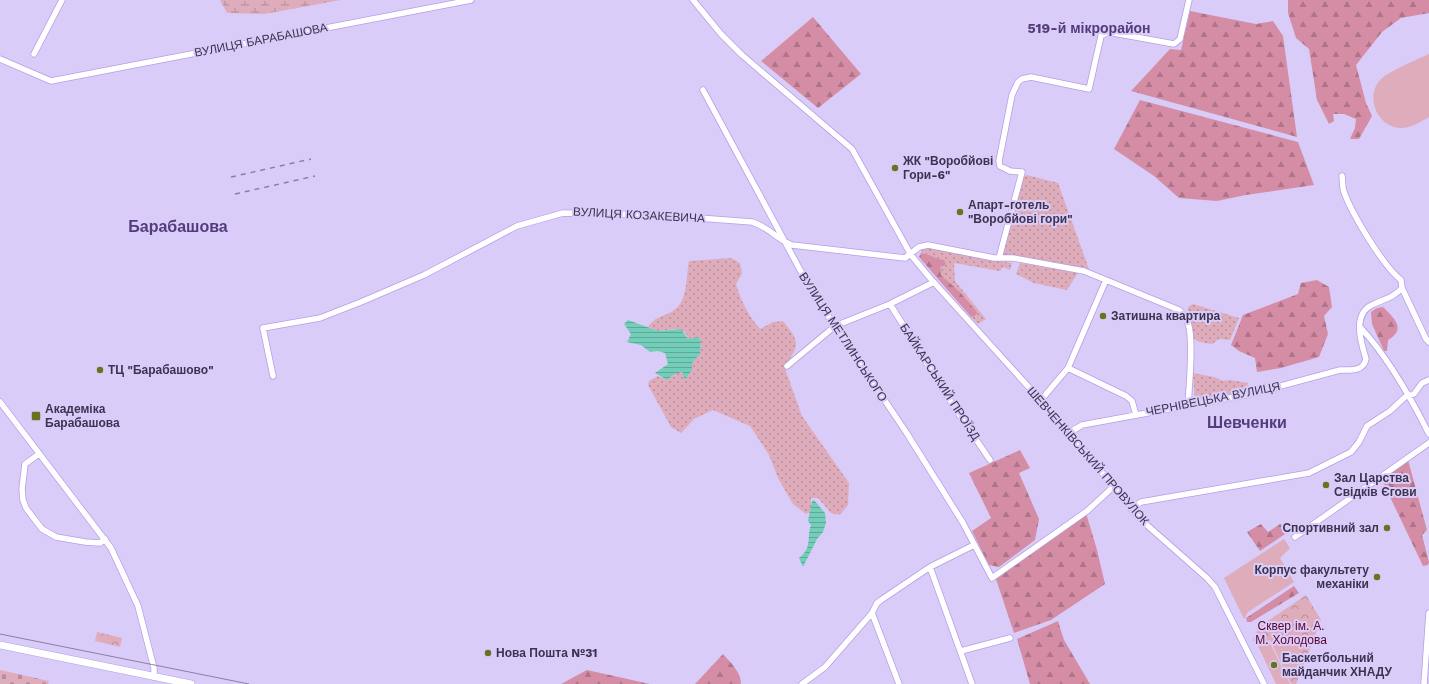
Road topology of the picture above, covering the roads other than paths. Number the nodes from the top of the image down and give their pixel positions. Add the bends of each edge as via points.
1 (62, 0) edge
2 (471, 0) edge
3 (693, 0) edge
4 (1189, 0) edge
5 (34, 54) dead end
6 (0, 59) edge
7 (703, 90) dead end
8 (1342, 176) dead end
9 (784, 242) junction
10 (911, 255) junction
11 (996, 258) junction
12 (1106, 280) junction
13 (934, 282) junction
14 (1402, 288) junction
15 (890, 304) junction
16 (835, 326) junction
17 (1360, 327) junction
18 (1429, 342) edge
19 (787, 366) dead end
20 (1068, 368) junction
21 (273, 376) dead end
22 (1429, 380) edge
23 (1409, 396) junction
24 (1041, 400) junction
25 (0, 402) edge
26 (1188, 406) junction
27 (1136, 415) junction
28 (1070, 432) junction
29 (1429, 434) edge
30 (1429, 443) edge
31 (39, 454) junction
32 (990, 460) dead end
33 (1113, 487) junction
34 (1131, 509) junction
35 (1295, 537) dead end
36 (105, 539) junction
37 (974, 545) junction
38 (930, 567) junction
39 (872, 613) junction
40 (1429, 613) edge
41 (1010, 638) dead end
42 (0, 645) edge
43 (961, 651) junction
44 (154, 680) edge
45 (191, 684) edge
46 (802, 684) edge
47 (898, 684) edge
48 (972, 684) edge
49 (1264, 684) edge
50 (1424, 684) edge

1 - 5 street
2 - 6 street, ВУЛИЦЯ БАРАБАШОВА via 51,81
3 - 10 street, ШЕВЧЕНКІВСЬКИЙ ПРОВУЛОК via 742,55 847,144 859,159
4 - 11 street via 1180,39 1174,44 1108,32 1101,36 1089,89 1032,77 1018,82 1012,95 999,161 1000,166 1010,171 1022,172
7 - 9 street, ВУЛИЦЯ МЕТЛИНСЬКОГО
8 - 14 street via 1344,191 1354,212 1380,257 1401,280
9 - 10 street, ВУЛИЦЯ КОЗАКЕВИЧА via 905,258
9 - 16 street, ВУЛИЦЯ МЕТЛИНСЬКОГО via 812,292
9 - 21 street, ВУЛИЦЯ КОЗАКЕВИЧА via 764,226 752,222 600,212 552,215 517,226 424,275 361,302 320,318 263,328
10 - 11 street via 919,247 928,245
10 - 13 street, ШЕВЧЕНКІВСЬКИЙ ПРОВУЛОК
11 - 12 street via 1013,258 1084,271
12 - 20 street
12 - 26 street via 1179,310 1185,317 1190,353
13 - 15 street
13 - 24 street, ШЕВЧЕНКІВСЬКИЙ ПРОВУЛОК
14 - 17 street, ЧЕРНІВЕЦЬКА ВУЛИЦЯ via 1395,296 1370,305 1364,312
14 - 18 street
15 - 16 street
15 - 32 street, БАЙКАРСЬКИЙ ПРОЇЗД
16 - 19 street
16 - 37 street, ВУЛИЦЯ МЕТЛИНСЬКОГО via 906,432
17 - 23 street
17 - 26 street, ЧЕРНІВЕЦЬКА ВУЛИЦЯ via 1361,344 1366,359 1361,367 1355,370 1340,370 1251,394
20 - 24 street
20 - 27 street via 1126,396 1132,401
22 - 23 street via 1422,383 1414,394
23 - 29 street
23 - 34 street via 1367,426 1351,452 1310,472 1141,502
24 - 28 street, ШЕВЧЕНКІВСЬКИЙ ПРОВУЛОК
25 - 31 street
26 - 27 street, ЧЕРНІВЕЦЬКА ВУЛИЦЯ
27 - 28 street, ЧЕРНІВЕЦЬКА ВУЛИЦЯ via 1082,425
28 - 33 street, ШЕВЧЕНКІВСЬКИЙ ПРОВУЛОК
30 - 35 street
31 - 36 street
31 - 36 street via 25,464 22,489 25,506 39,526 50,535 68,539 98,543
33 - 34 street, ШЕВЧЕНКІВСЬКИЙ ПРОВУЛОК
33 - 37 street, ВУЛИЦЯ МЕТЛИНСЬКОГО via 1087,511 992,578
34 - 49 street, ШЕВЧЕНКІВСЬКИЙ ПРОВУЛОК via 1215,587
36 - 44 street via 138,606 154,668
37 - 38 street
38 - 39 street via 881,600
38 - 43 street
39 - 46 street via 825,667
39 - 47 street
40 - 50 street
41 - 43 street
42 - 44 main road
43 - 48 street
44 - 45 main road

